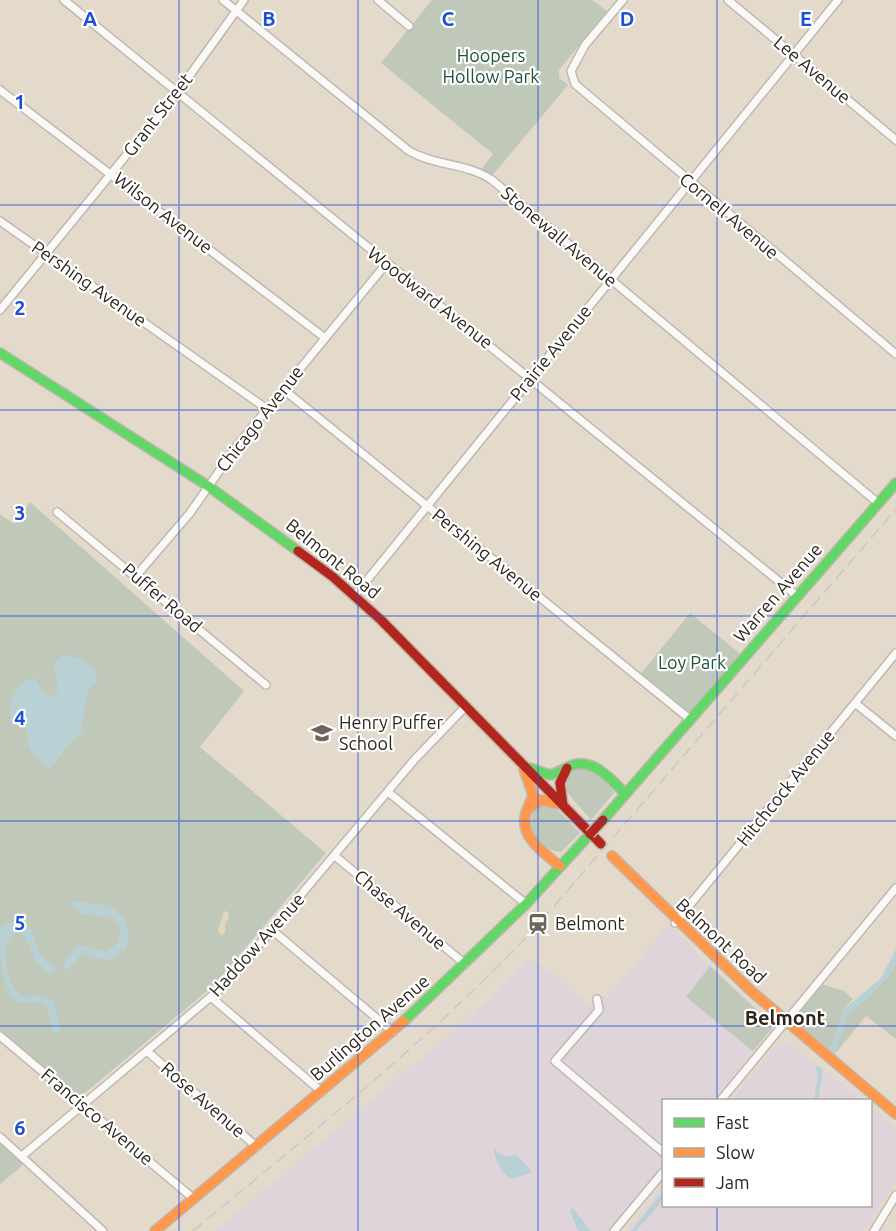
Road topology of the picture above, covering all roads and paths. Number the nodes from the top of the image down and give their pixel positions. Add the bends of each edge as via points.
1 (64, 0) edge
2 (223, 0) edge
3 (244, 0) edge
4 (378, 0) edge
5 (623, 0) edge
6 (728, 0) edge
7 (838, 0) edge
8 (236, 11) junction
9 (409, 26) dead end
10 (794, 55) junction
11 (0, 90) edge
12 (177, 93) junction
13 (896, 140) edge
14 (112, 174) junction
15 (689, 182) junction
16 (0, 221) edge
17 (45, 253) junction
18 (386, 264) junction
19 (610, 280) junction
20 (0, 310) edge
21 (325, 338) junction
22 (0, 353) edge
23 (896, 354) edge
24 (531, 377) junction
25 (283, 389) junction
26 (267, 409) junction
27 (896, 483) edge
28 (208, 486) junction
29 (879, 503) junction
30 (427, 506) junction
31 (57, 512) dead end
32 (136, 576) junction
33 (355, 595) junction
34 (797, 596) junction
35 (896, 653) edge
36 (266, 685) dead end
37 (855, 703) junction
38 (466, 706) junction
39 (691, 720) junction
40 (896, 736) edge
41 (523, 765) junction
42 (567, 768) junction
43 (388, 792) junction
44 (626, 794) junction
45 (563, 805) junction
46 (528, 809) junction
47 (590, 834) joint
48 (601, 844) dead end
49 (335, 856) junction
50 (612, 856) dead end
51 (560, 866) junction
52 (896, 888) edge
53 (526, 904) junction
54 (675, 923) junction
55 (273, 930) junction
56 (465, 964) junction
57 (212, 998) junction
58 (597, 999) dead end
59 (786, 1023) junction
60 (393, 1032) junction
61 (0, 1036) edge
62 (148, 1052) junction
63 (322, 1092) junction
64 (724, 1099) edge
65 (84, 1105) junction
66 (896, 1114) edge
67 (0, 1137) edge
68 (257, 1147) junction
69 (662, 1152) edge
70 (22, 1156) junction
71 (662, 1172) edge
72 (896, 1195) edge
73 (194, 1199) junction
74 (103, 1231) edge
75 (156, 1231) edge
76 (614, 1231) edge
77 (874, 1231) edge

1 - 12 street, Woodward Avenue
2 - 8 street, Stonewall Avenue
3 - 8 street, Grant Street
4 - 9 street
5 - 15 street, Cornell Avenue via 578,53 572,80
6 - 10 street, Lee Avenue
7 - 10 street, Prairie Avenue
8 - 12 street, Grant Street
8 - 19 street, Stonewall Avenue via 409,151 483,174
10 - 13 street, Lee Avenue
10 - 15 street, Prairie Avenue
11 - 14 street, Wilson Avenue
12 - 14 street, Grant Street
12 - 18 street, Woodward Avenue
14 - 17 street, Grant Street
14 - 21 street, Wilson Avenue
15 - 19 street, Prairie Avenue
15 - 23 street, Cornell Avenue
16 - 17 street, Pershing Avenue
17 - 20 street, Grant Street
17 - 26 street, Pershing Avenue
18 - 21 street, Chicago Avenue
18 - 24 street, Woodward Avenue
19 - 24 street, Prairie Avenue
19 - 29 street, Stonewall Avenue
21 - 25 street, Chicago Avenue
22 - 28 main road, Belmont Road
24 - 30 street, Prairie Avenue
24 - 34 street, Woodward Avenue
25 - 26 street, Chicago Avenue
25 - 30 street, Pershing Avenue
26 - 28 street, Chicago Avenue
27 - 29 main road, Warren Avenue
28 - 32 street, Chicago Avenue
28 - 33 main road, Belmont Road via 305,554
29 - 34 main road, Warren Avenue
30 - 33 street, Prairie Avenue
30 - 39 street, Pershing Avenue
31 - 32 street, Puffer Road
32 - 36 street, Puffer Road
33 - 38 main road, Belmont Road
34 - 39 main road, Warren Avenue
35 - 37 street, Hitchcock Avenue
37 - 40 street
37 - 54 street, Hitchcock Avenue
38 - 41 main road, Belmont Road
38 - 43 street, Haddow Avenue
39 - 44 main road, Warren Avenue
41 - 42 main road via 546,775
41 - 45 main road, Belmont Road
41 - 46 main road via 533,789
42 - 44 main road via 578,764 594,767
42 - 45 main road via 560,783
43 - 49 street, Haddow Avenue
43 - 53 street
44 - 47 main road, Warren Avenue, bridge
45 - 46 main road via 541,800
45 - 48 main road, Belmont Road
46 - 51 main road via 524,822 527,834
47 - 51 main road, Burlington Avenue
49 - 55 street, Haddow Avenue
49 - 56 street, Chase Avenue
50 - 54 main road, Belmont Road
51 - 53 main road, Burlington Avenue
52 - 59 street
53 - 56 main road, Burlington Avenue
54 - 59 main road, Belmont Road
55 - 57 street, Haddow Avenue
55 - 60 street
56 - 60 main road, Burlington Avenue
57 - 62 street, Haddow Avenue
57 - 63 street
58 - 69 street via 598,1010 555,1061
59 - 64 street
59 - 66 main road, Belmont Road
60 - 63 main road, Burlington Avenue
61 - 65 street, Francisco Avenue
62 - 65 street, Haddow Avenue
62 - 68 street, Rose Avenue
63 - 68 main road, Burlington Avenue
65 - 70 street, Haddow Avenue
65 - 73 street, Francisco Avenue
67 - 70 street
68 - 73 main road, Burlington Avenue
70 - 74 street
71 - 76 street
72 - 77 street
73 - 75 main road, Burlington Avenue

